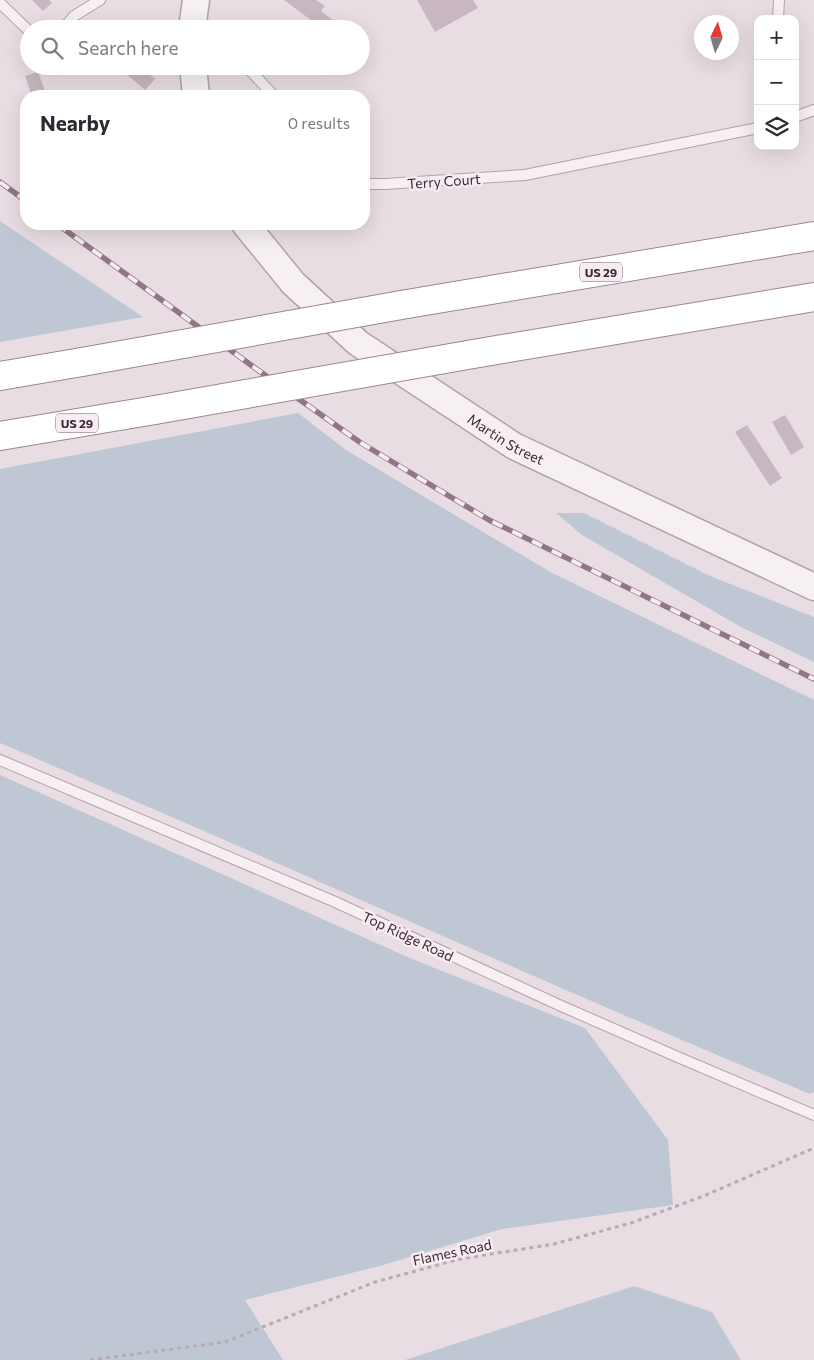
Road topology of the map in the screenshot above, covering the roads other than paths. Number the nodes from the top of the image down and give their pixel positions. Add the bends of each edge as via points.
1 (100, 0) edge
2 (196, 0) edge
3 (779, 0) edge
4 (0, 3) edge
5 (778, 15) edge
6 (70, 20) edge
7 (193, 20) edge
8 (20, 22) edge
9 (194, 75) edge
10 (254, 75) edge
11 (195, 90) edge
12 (268, 90) edge
13 (814, 110) edge
14 (799, 116) edge
15 (754, 129) edge
16 (370, 184) edge
17 (250, 230) edge
18 (808, 236) edge
19 (814, 297) edge
20 (0, 376) edge
21 (0, 436) edge
22 (814, 587) edge
23 (0, 760) edge
24 (814, 1115) edge

1 - 6 lane
2 - 7 street
3 - 5 lane
4 - 8 lane
9 - 11 street
10 - 12 lane
13 - 14 lane
15 - 16 lane, Terry Court via 525,175
17 - 22 street, Martin Street via 293,283 358,344 514,446
18 - 20 highway, US 29, bridge
19 - 21 highway, US 29, bridge
23 - 24 lane, Top Ridge Road via 333,901 559,1005

